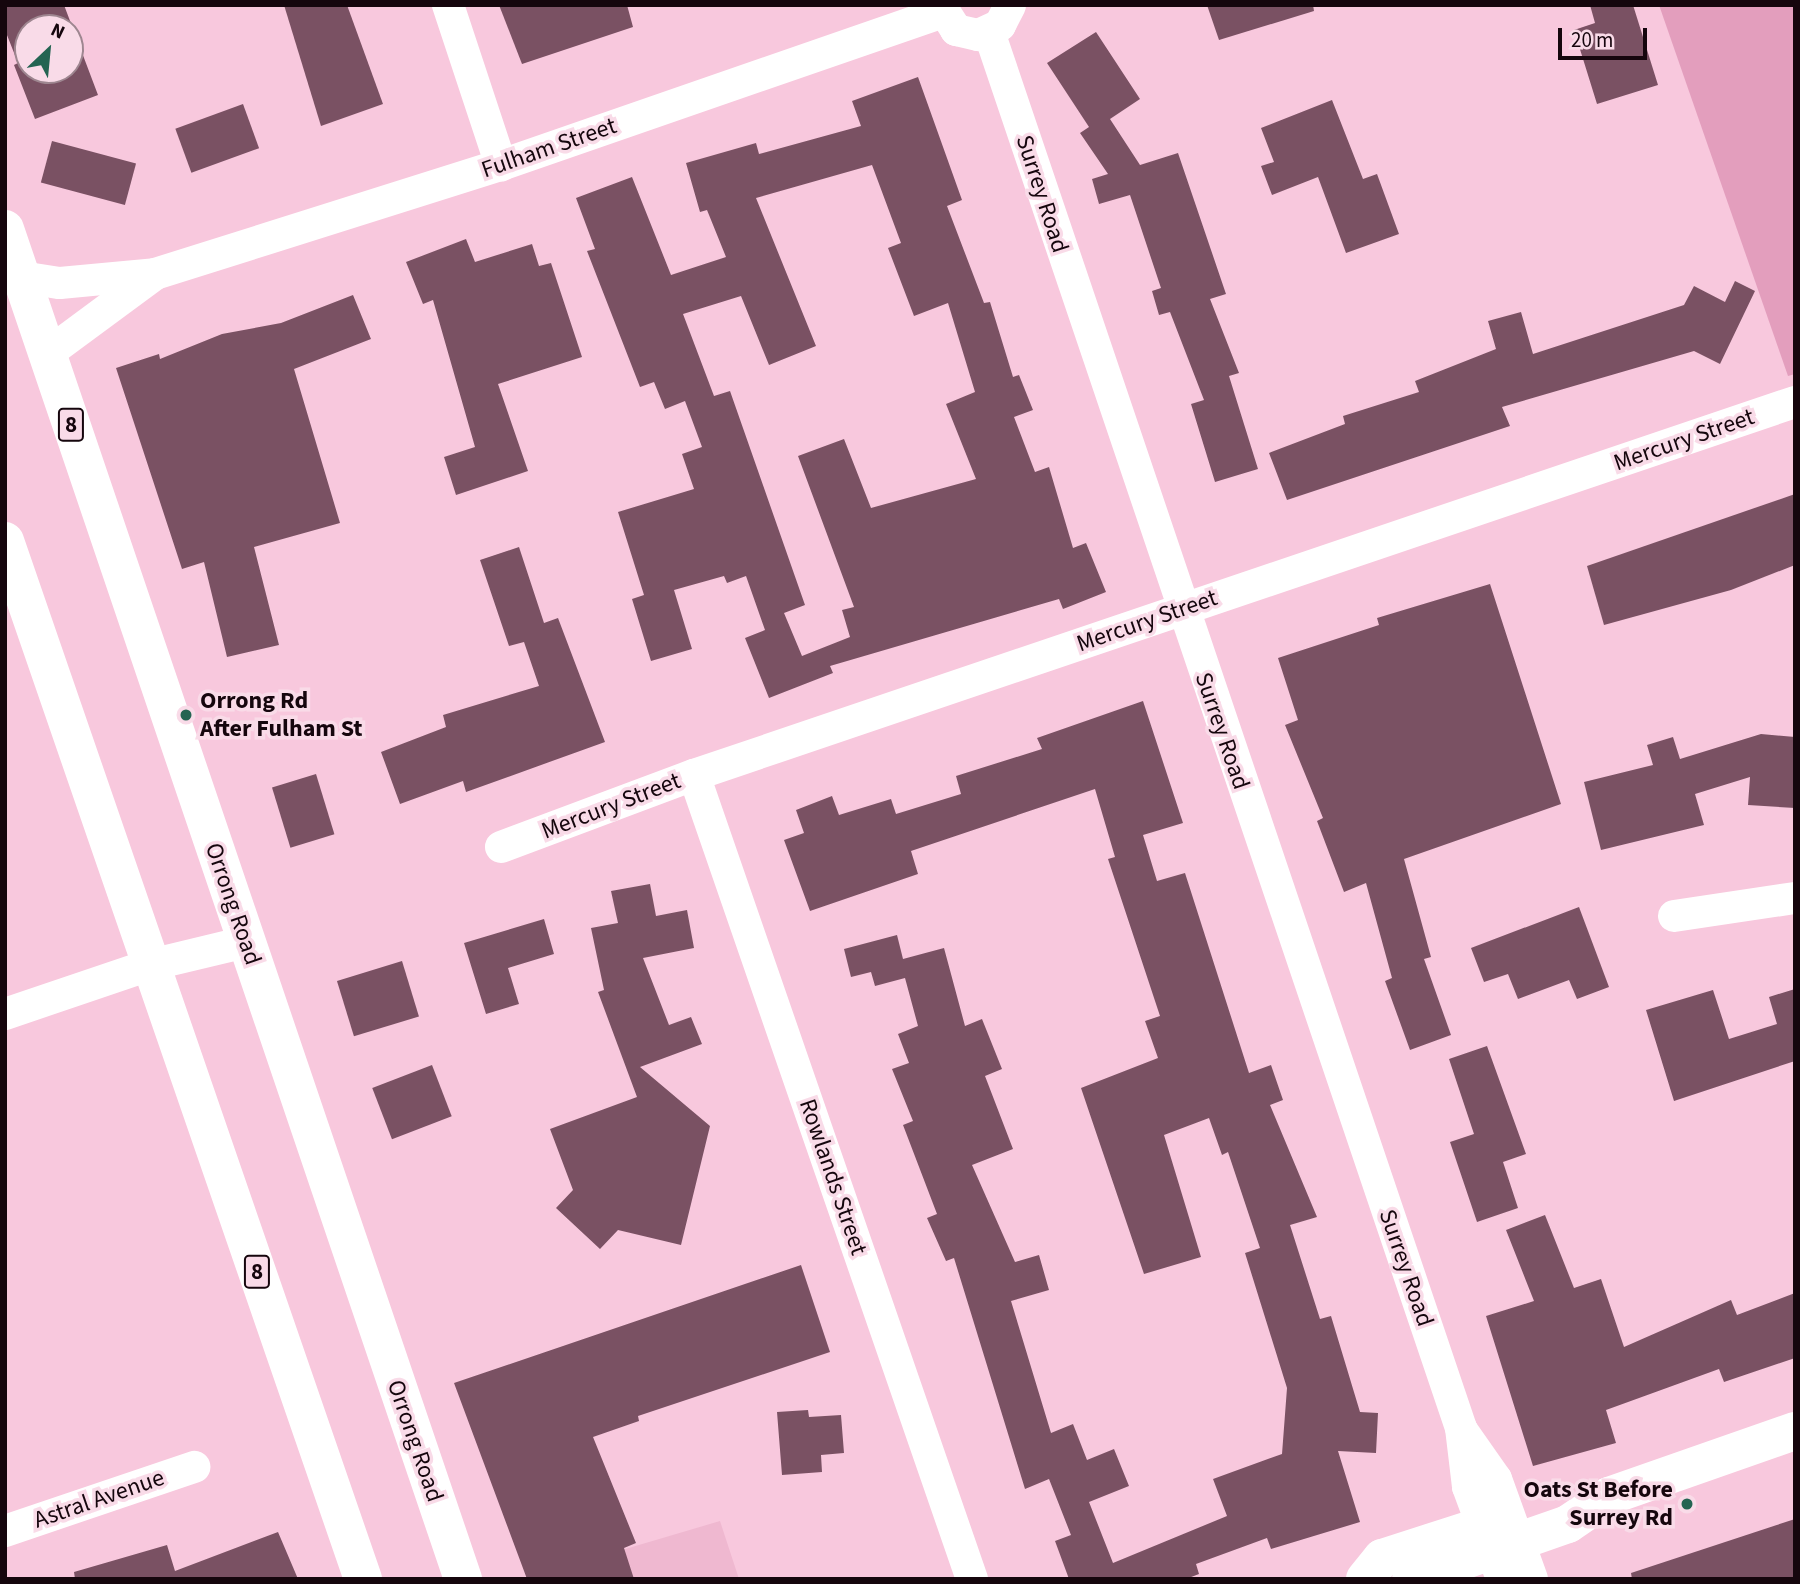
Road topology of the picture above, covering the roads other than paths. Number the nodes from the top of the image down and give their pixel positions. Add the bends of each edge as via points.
1 (448, 5) edge
2 (1010, 5) edge
3 (940, 9) edge
4 (989, 32) junction
5 (501, 165) junction
6 (5, 229) edge
7 (155, 274) junction
8 (21, 276) junction
9 (47, 354) junction
10 (1795, 402) edge
11 (5, 541) edge
12 (1180, 610) junction
13 (694, 775) junction
14 (501, 848) dead end
15 (1795, 898) edge
16 (1674, 916) dead end
17 (246, 942) junction
18 (150, 965) junction
19 (5, 1014) edge
20 (1795, 1431) edge
21 (194, 1467) dead end
22 (5, 1531) edge
23 (1500, 1542) edge
24 (363, 1579) edge
25 (463, 1579) edge
26 (972, 1579) edge
27 (1365, 1579) edge
28 (1411, 1579) edge
29 (1532, 1579) edge

1 - 5 street
2 - 4 street via 1000,25
3 - 4 street via 956,30
3 - 5 street, Fulham Street
4 - 12 street, Surrey Road
5 - 7 street, Fulham Street
6 - 8 main road, Orrong Road / 8
7 - 8 street, Fulham Street via 60,284
7 - 9 street, Fulham Street
8 - 9 main road, Orrong Road / 8
9 - 17 main road, Orrong Road / 8
10 - 12 street, Mercury Street
11 - 18 main road, 8
12 - 13 street, Mercury Street
12 - 23 street, Surrey Road via 1461,1428 1468,1488
13 - 14 street, Mercury Street
13 - 26 street, Rowlands Street
15 - 16 street
17 - 18 street
17 - 25 main road, Orrong Road / 8
18 - 19 street
18 - 24 main road, 8
20 - 23 main road via 1609,1496 1558,1499
21 - 22 street, Astral Avenue
23 - 27 main road via 1382,1558
23 - 28 main road
23 - 29 street, Surrey Road

